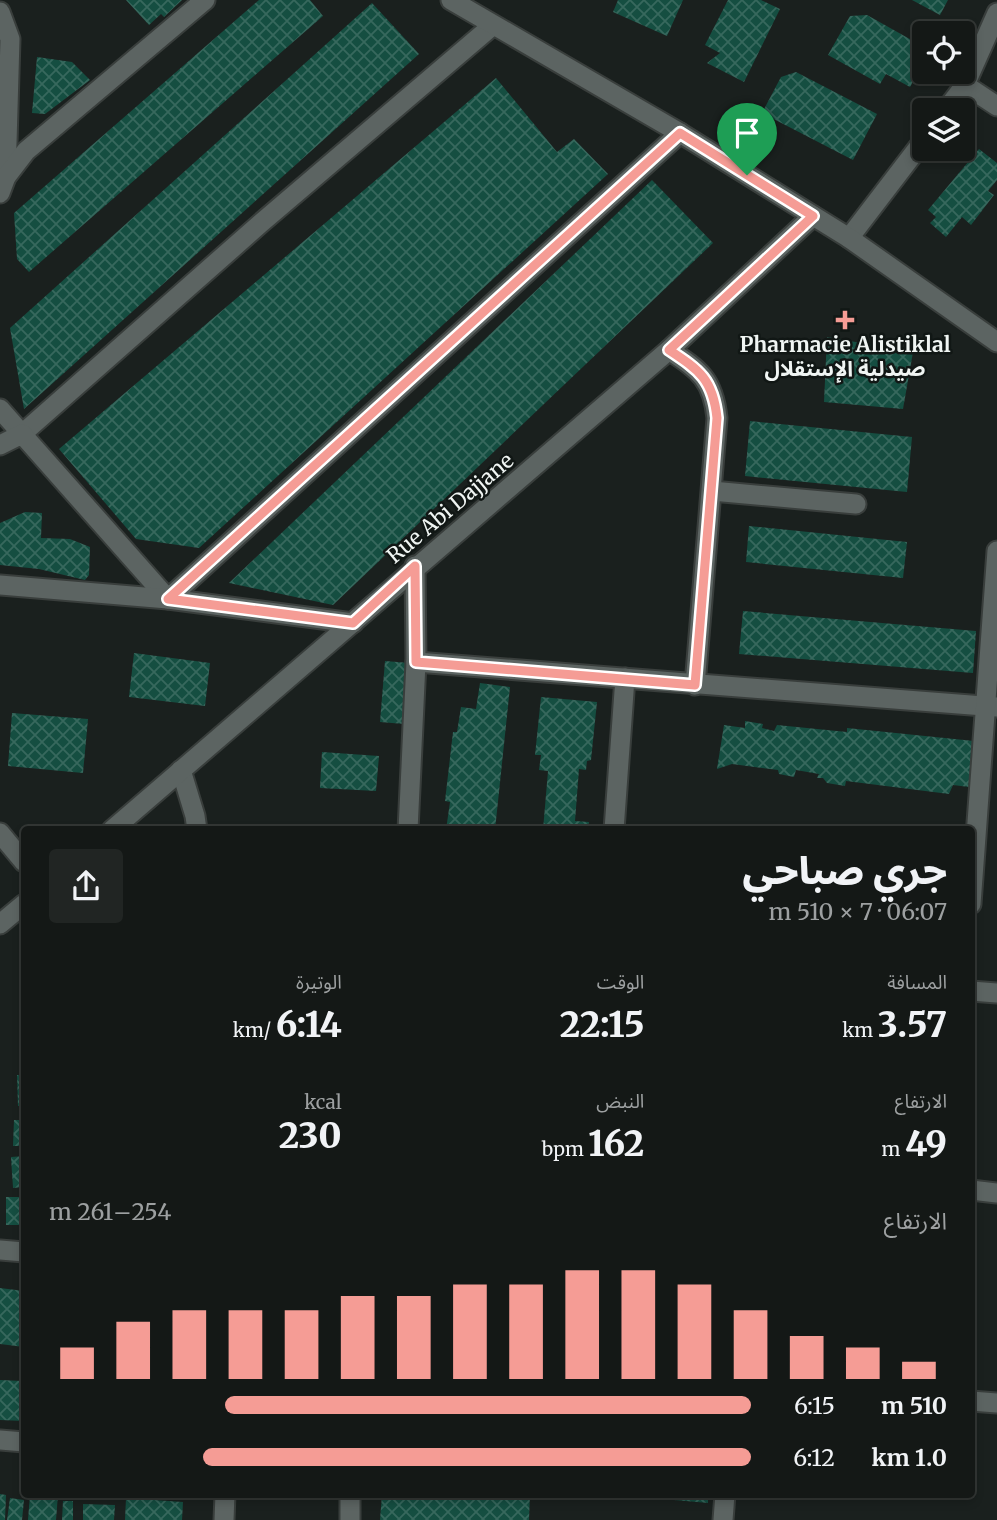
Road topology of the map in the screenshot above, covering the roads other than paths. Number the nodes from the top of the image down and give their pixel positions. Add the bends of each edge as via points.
1 (205, 0) edge
2 (451, 0) edge
3 (0, 12) edge
4 (997, 13) edge
5 (492, 26) junction
6 (965, 85) junction
7 (955, 98) edge
8 (997, 106) edge
9 (680, 133) junction
10 (912, 156) edge
11 (3, 185) edge
12 (813, 216) junction
13 (849, 238) junction
14 (997, 342) edge
15 (669, 350) junction
16 (0, 409) edge
17 (22, 434) junction
18 (0, 445) edge
19 (712, 491) junction
20 (856, 504) dead end
21 (997, 551) edge
22 (415, 566) junction
23 (0, 585) edge
24 (168, 599) junction
25 (353, 623) junction
26 (416, 662) junction
27 (625, 678) junction
28 (695, 685) junction
29 (992, 706) edge
30 (181, 770) junction
31 (117, 826) edge
32 (196, 826) edge
33 (408, 826) edge
34 (614, 826) edge
35 (0, 834) edge
36 (21, 858) edge
37 (975, 866) edge
38 (21, 906) edge
39 (0, 924) edge
40 (975, 991) edge
41 (997, 993) edge
42 (975, 1190) edge
43 (997, 1193) edge
44 (0, 1250) edge
45 (21, 1252) edge
46 (975, 1401) edge
47 (997, 1403) edge
48 (0, 1440) edge
49 (21, 1441) edge
50 (225, 1498) edge
51 (350, 1498) edge
52 (725, 1498) edge
53 (224, 1520) edge
54 (349, 1520) edge
55 (723, 1520) edge

1 - 11 street via 51,128 26,151
2 - 5 street
3 - 11 street via 10,38
4 - 6 street
5 - 9 street
5 - 17 street
6 - 7 street
6 - 8 street
9 - 12 street
9 - 24 street
10 - 13 street
12 - 13 street
12 - 15 street, Rue Abi Dajjane
13 - 14 street
15 - 19 street via 699,371 716,402
15 - 22 street, Rue Abi Dajjane
16 - 17 street
17 - 18 street
17 - 24 street
19 - 20 street
19 - 28 street
21 - 29 street
22 - 25 street, Rue Abi Dajjane
22 - 26 street
23 - 24 street
24 - 25 street
25 - 30 street, Rue Abi Dajjane
26 - 27 street
26 - 33 street
27 - 28 street
27 - 34 street
28 - 29 street
29 - 37 street
30 - 31 street, Rue Abi Dajjane
30 - 32 street
35 - 36 street
38 - 39 street
40 - 41 street
42 - 43 street
44 - 45 street
46 - 47 street
48 - 49 street
50 - 53 street
51 - 54 street
52 - 55 street

